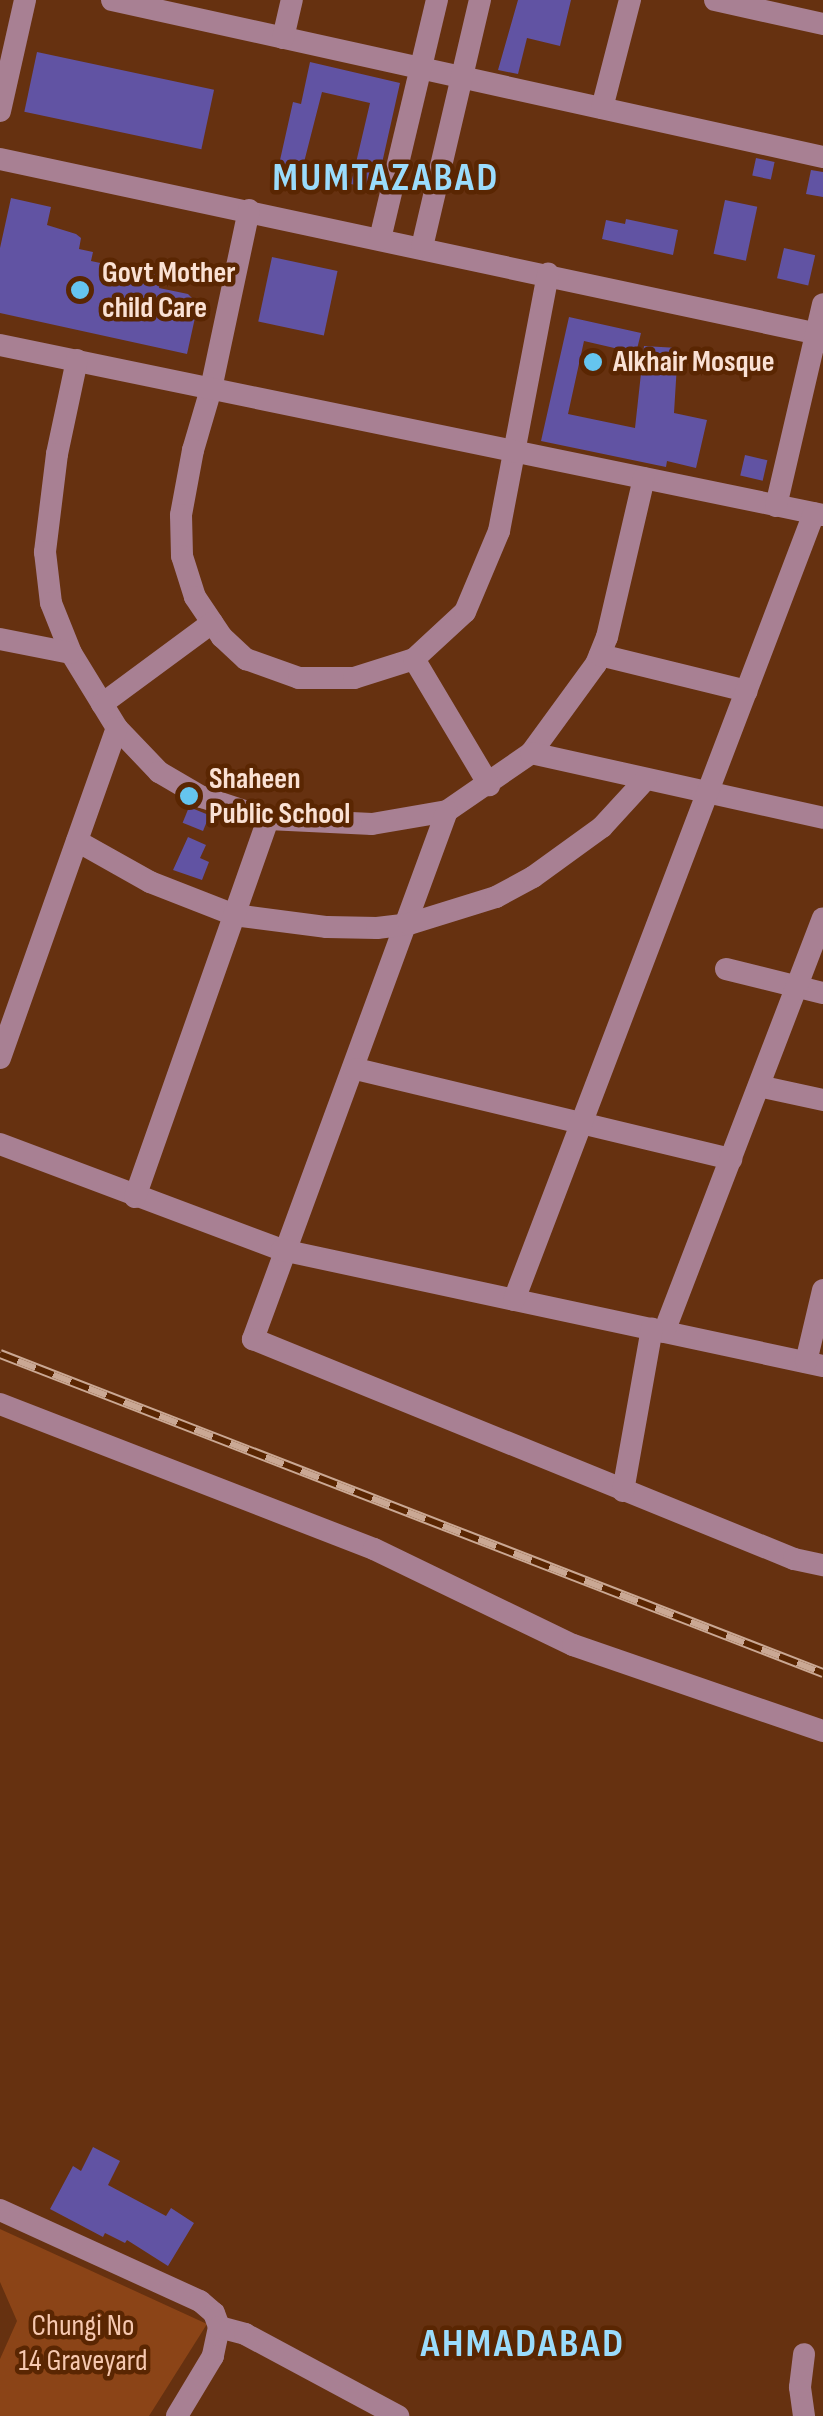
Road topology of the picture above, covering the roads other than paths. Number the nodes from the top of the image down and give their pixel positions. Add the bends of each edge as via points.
1 (25, 0) edge
2 (112, 0) edge
3 (292, 0) edge
4 (437, 0) edge
5 (480, 0) edge
6 (630, 0) edge
7 (715, 0) edge
8 (765, 6) edge
9 (823, 24) edge
10 (283, 38) junction
11 (421, 66) junction
12 (462, 77) junction
13 (602, 108) junction
14 (0, 111) edge
15 (823, 157) edge
16 (0, 159) edge
17 (249, 210) junction
18 (380, 238) junction
19 (422, 248) junction
20 (548, 274) junction
21 (823, 304) edge
22 (819, 334) edge
23 (0, 344) edge
24 (77, 360) junction
25 (211, 389) junction
26 (516, 452) junction
27 (644, 478) junction
28 (776, 506) junction
29 (819, 514) edge
30 (212, 623) junction
31 (0, 639) edge
32 (71, 653) junction
33 (600, 655) junction
34 (414, 659) junction
35 (747, 690) junction
36 (102, 704) junction
37 (117, 728) junction
38 (531, 753) junction
39 (646, 779) junction
40 (490, 785) junction
41 (709, 792) junction
42 (447, 811) junction
43 (823, 818) edge
44 (268, 819) junction
45 (77, 841) junction
46 (234, 915) junction
47 (823, 918) edge
48 (409, 924) junction
49 (726, 969) dead end
50 (796, 986) junction
51 (823, 993) edge
52 (0, 1058) edge
53 (356, 1069) junction
54 (759, 1086) junction
55 (823, 1100) edge
56 (583, 1121) junction
57 (0, 1144) edge
58 (731, 1159) junction
59 (135, 1197) junction
60 (282, 1250) junction
61 (823, 1290) edge
62 (514, 1300) junction
63 (658, 1330) junction
64 (814, 1364) edge
65 (0, 1404) edge
66 (623, 1491) junction
67 (823, 1565) edge
68 (823, 1731) edge
69 (0, 2210) edge
70 (219, 2327) junction
71 (804, 2354) dead end
72 (177, 2416) edge
73 (398, 2416) edge
74 (804, 2416) edge

1 - 14 street
2 - 10 street
3 - 10 street
4 - 11 street
5 - 12 street
6 - 13 street
7 - 8 street
8 - 9 street
10 - 11 street
11 - 12 street
11 - 18 street
12 - 13 street
12 - 19 street
13 - 15 street
16 - 17 street
17 - 18 street
17 - 25 street
18 - 19 street
19 - 20 street
20 - 22 street
20 - 26 street
21 - 22 street
22 - 28 street
23 - 24 street
24 - 25 street
24 - 32 street via 45,552 52,603
25 - 26 street
25 - 30 street via 181,515 182,556 194,596
26 - 27 street
26 - 34 street via 483,576 465,612
27 - 28 street
27 - 33 street
28 - 29 street
29 - 35 street
30 - 34 street via 246,659 299,678 354,678
30 - 36 street
31 - 32 street
32 - 36 street
33 - 35 street
33 - 38 street
34 - 40 street
35 - 41 street
36 - 37 street
37 - 44 street via 180,785
37 - 45 street
38 - 39 street
38 - 40 street
39 - 41 street
39 - 48 street via 602,827 534,876 496,897
40 - 42 street
41 - 43 street
41 - 56 street
42 - 44 street via 372,824
42 - 48 street
44 - 46 street
45 - 46 street via 150,882
45 - 52 street
46 - 48 street via 327,927
46 - 59 street
47 - 50 street
48 - 53 street
49 - 50 street
50 - 51 street
50 - 54 street
53 - 56 street
53 - 60 street
54 - 55 street
54 - 58 street
56 - 58 street
56 - 62 street
57 - 59 street
58 - 63 street
59 - 60 street
60 - 62 street
60 - 66 street via 255,1343
61 - 64 street
62 - 63 street
63 - 64 street
63 - 66 street
65 - 68 street via 374,1550 573,1644
66 - 67 street
69 - 70 street via 200,2301
70 - 72 street via 213,2356
70 - 73 street via 245,2334
71 - 74 street

